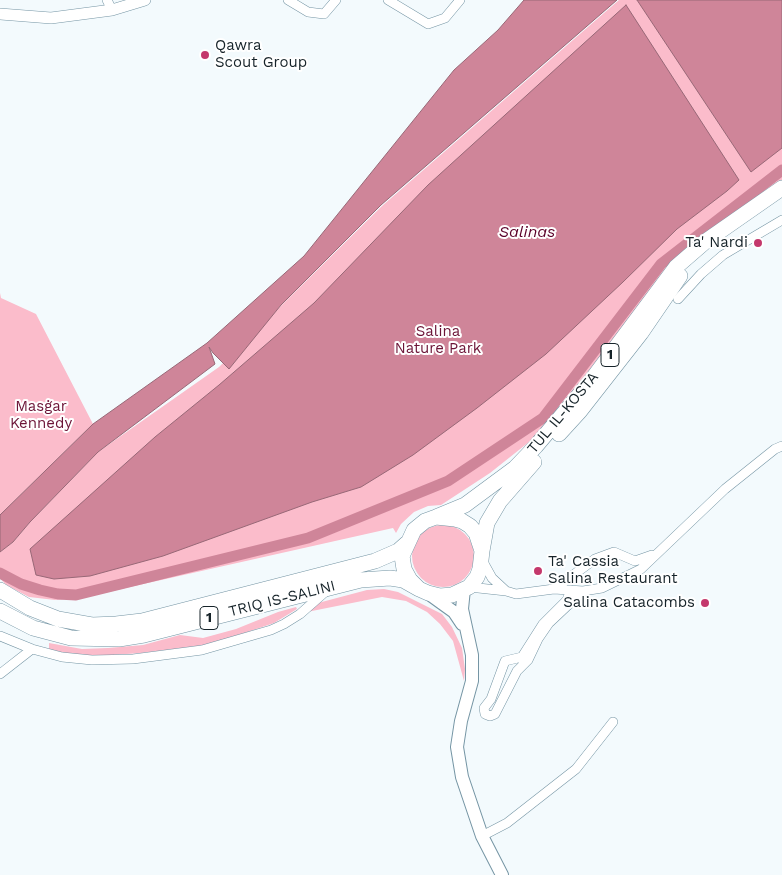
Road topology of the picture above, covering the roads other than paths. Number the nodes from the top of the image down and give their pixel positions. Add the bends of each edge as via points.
1 (145, 0) edge
2 (288, 0) edge
3 (336, 0) edge
4 (388, 0) edge
5 (460, 0) edge
6 (110, 5) edge
7 (0, 14) edge
8 (782, 188) edge
9 (782, 198) edge
10 (782, 220) edge
11 (678, 299) dead end
12 (782, 446) edge
13 (436, 517) junction
14 (407, 543) junction
15 (655, 554) junction
16 (482, 555) junction
17 (331, 587) junction
18 (466, 588) junction
19 (554, 589) junction
20 (0, 590) edge
21 (571, 590) junction
22 (583, 590) junction
23 (424, 591) junction
24 (506, 591) junction
25 (0, 612) edge
26 (467, 630) junction
27 (0, 636) edge
28 (32, 649) junction
29 (0, 674) edge
30 (613, 722) dead end
31 (482, 836) junction
32 (502, 875) edge

1 - 6 street
2 - 3 street via 308,12 324,14
4 - 5 street via 428,24 445,18
6 - 7 street via 51,18
8 - 13 highway, TUL IL-KOSTA / 1 via 676,266 590,382 515,468 465,505
9 - 16 highway, TUL IL-KOSTA / 1 via 721,239 677,280 641,333 584,406 500,501 487,523
10 - 11 street via 723,255
12 - 15 street via 724,489
13 - 14 highway, 1 via 425,520
13 - 16 highway via 455,519 470,526
14 - 20 highway, TRIQ IS-SALINI / 1 via 398,551 375,561 116,624 58,618 30,608
14 - 23 highway, 1 via 402,556 404,569 410,580
15 - 19 street via 635,561 614,552 596,559
15 - 22 street via 641,569 602,588
16 - 18 highway, 1 via 477,577
16 - 24 street via 492,578
17 - 23 highway, TRIQ IS-SALINI / 1 via 390,578 403,580
17 - 25 highway, TRIQ IS-SALINI / 1 via 119,639 70,638 33,628
17 - 28 street via 284,624 202,650 133,659 92,660 62,658
18 - 23 highway, 1 via 452,595 440,596
18 - 24 street
18 - 26 main road via 462,609
19 - 21 street
19 - 24 street via 516,594
21 - 22 street
21 - 22 street via 567,600 543,624 522,657 506,661 491,699 484,708 485,714 495,714 538,638
23 - 26 main road via 454,612
26 - 31 main road via 472,655 472,681 458,747 462,777
27 - 28 street
28 - 29 street
30 - 31 street via 576,769 507,823
31 - 32 main road

